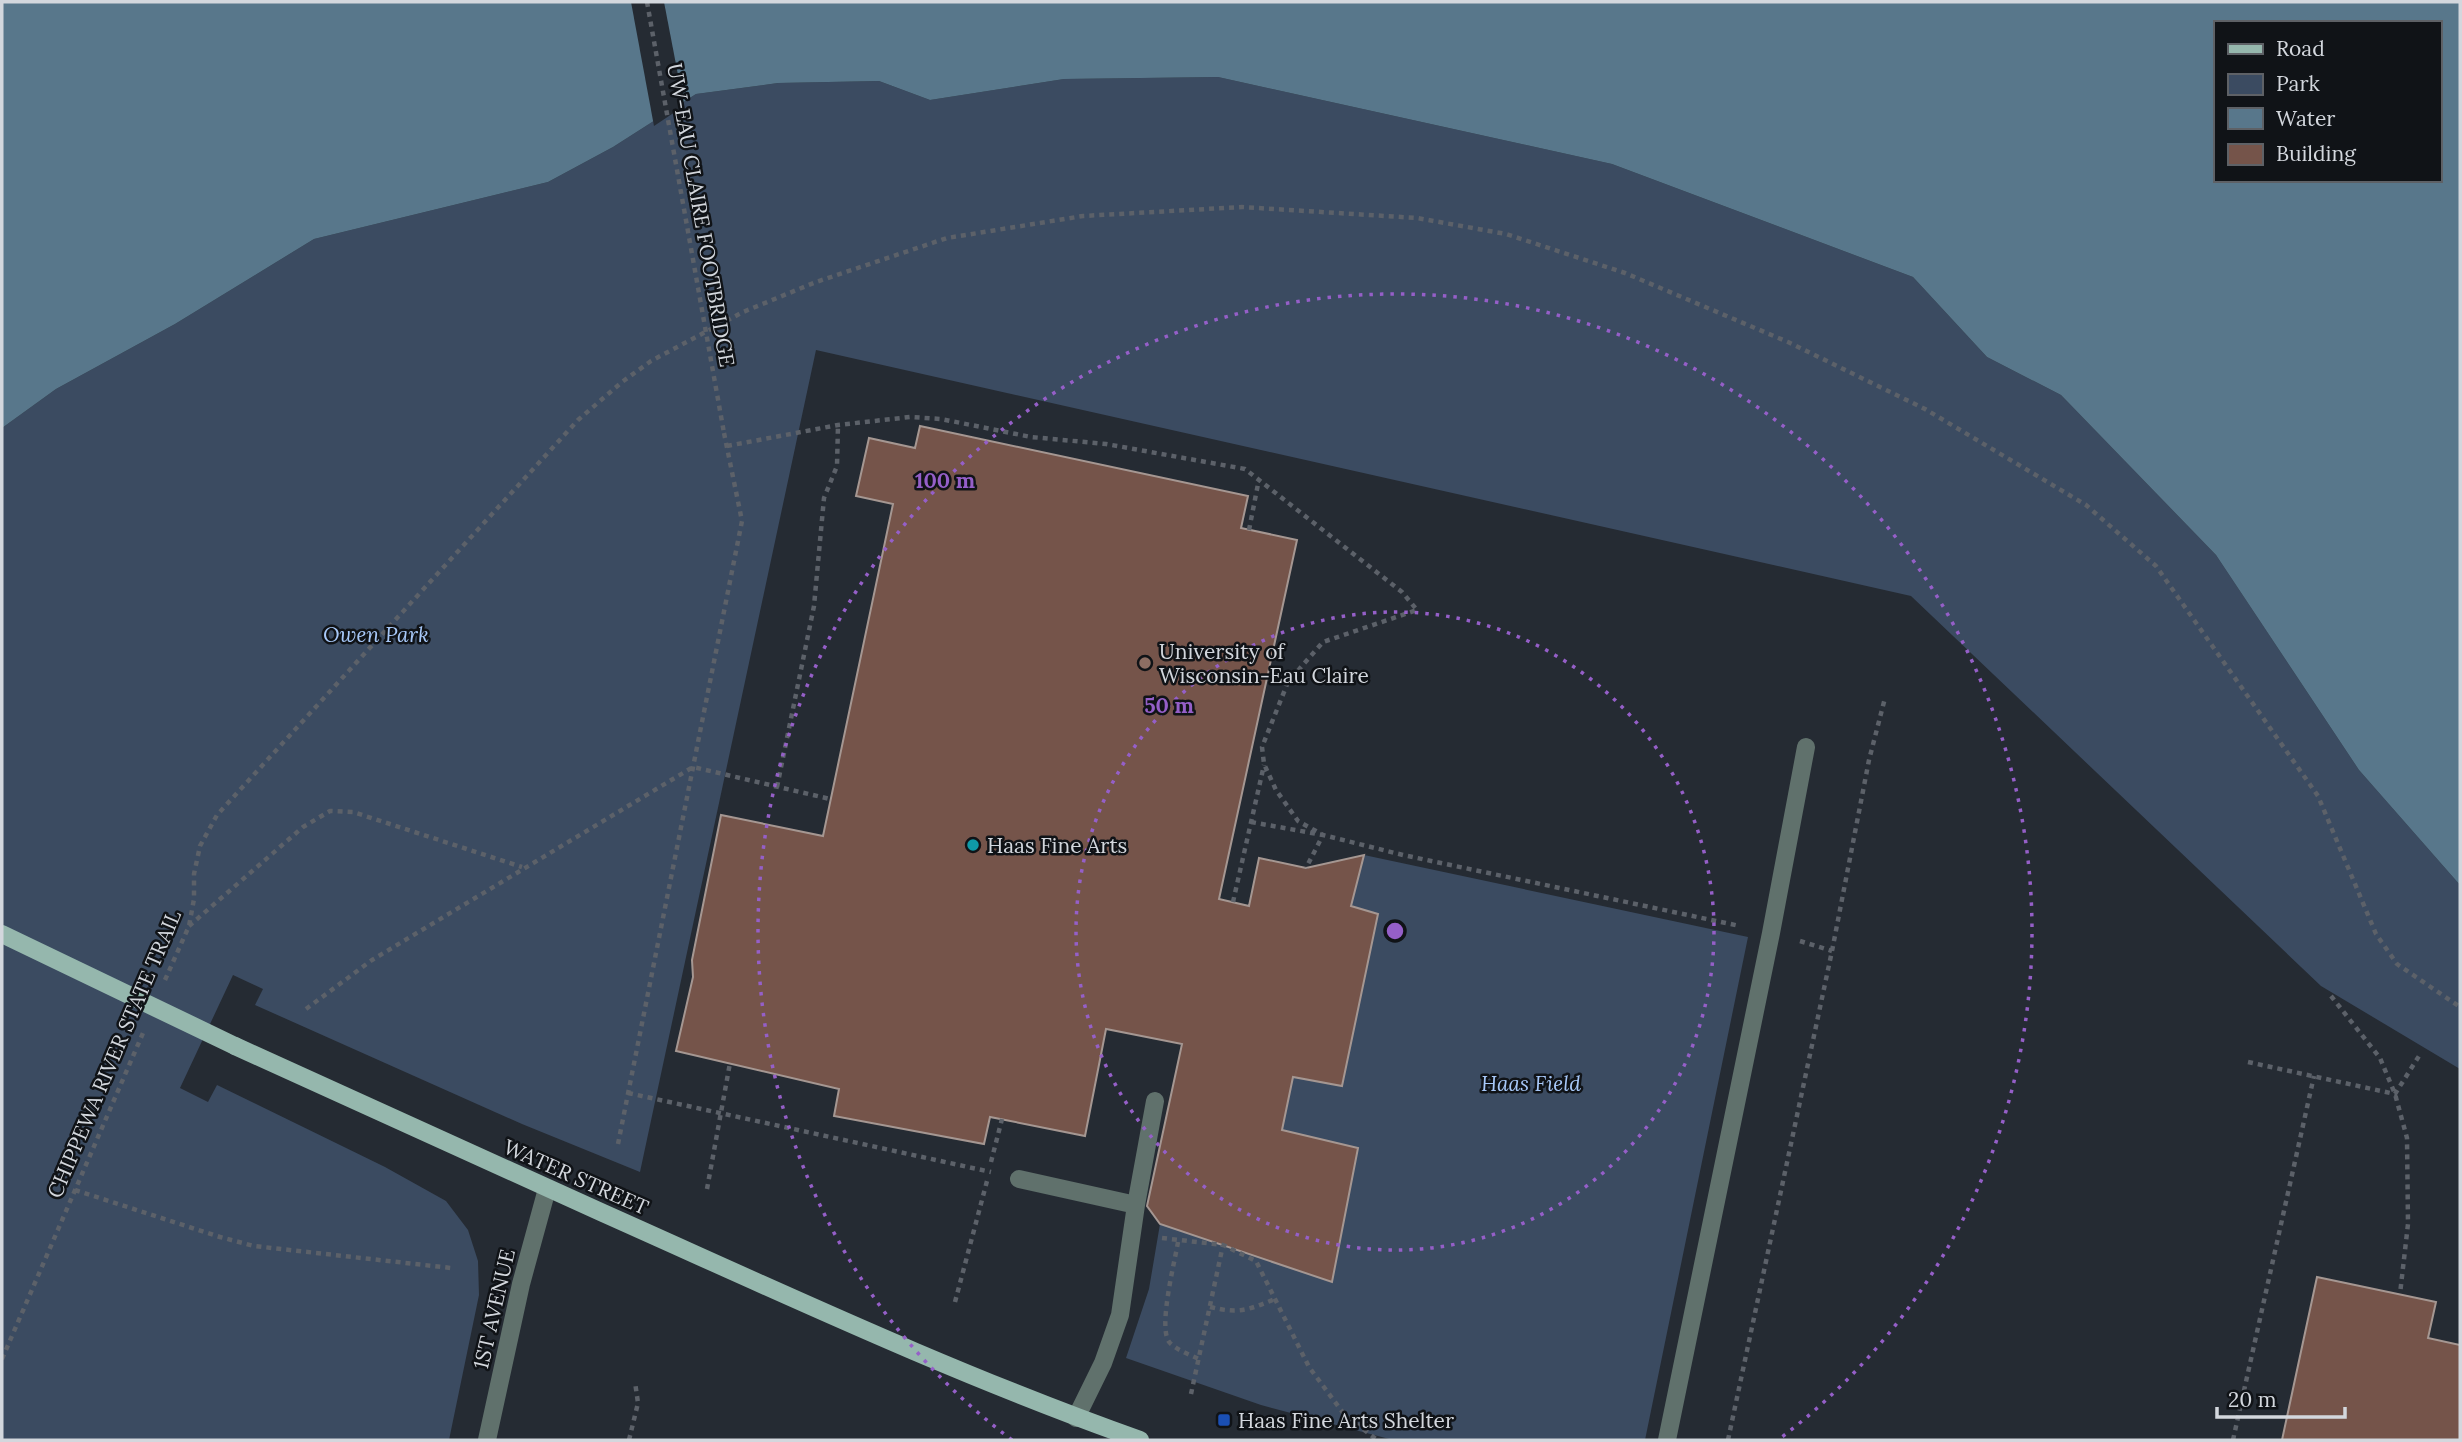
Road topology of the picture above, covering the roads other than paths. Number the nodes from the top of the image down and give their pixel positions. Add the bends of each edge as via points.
1 (1806, 747) dead end
2 (2, 934) edge
3 (1155, 1101) dead end
4 (1019, 1179) road end
5 (547, 1189) junction
6 (1136, 1205) junction
7 (1076, 1418) junction
8 (487, 1440) edge
9 (1140, 1440) edge
10 (1667, 1440) edge

1 - 10 street
2 - 5 main road, WATER STREET, bridge
3 - 6 street
4 - 6 street
5 - 7 main road, WATER STREET via 912,1352
5 - 8 street, 1ST AVENUE
6 - 7 street via 1120,1315
7 - 9 main road, WATER STREET

